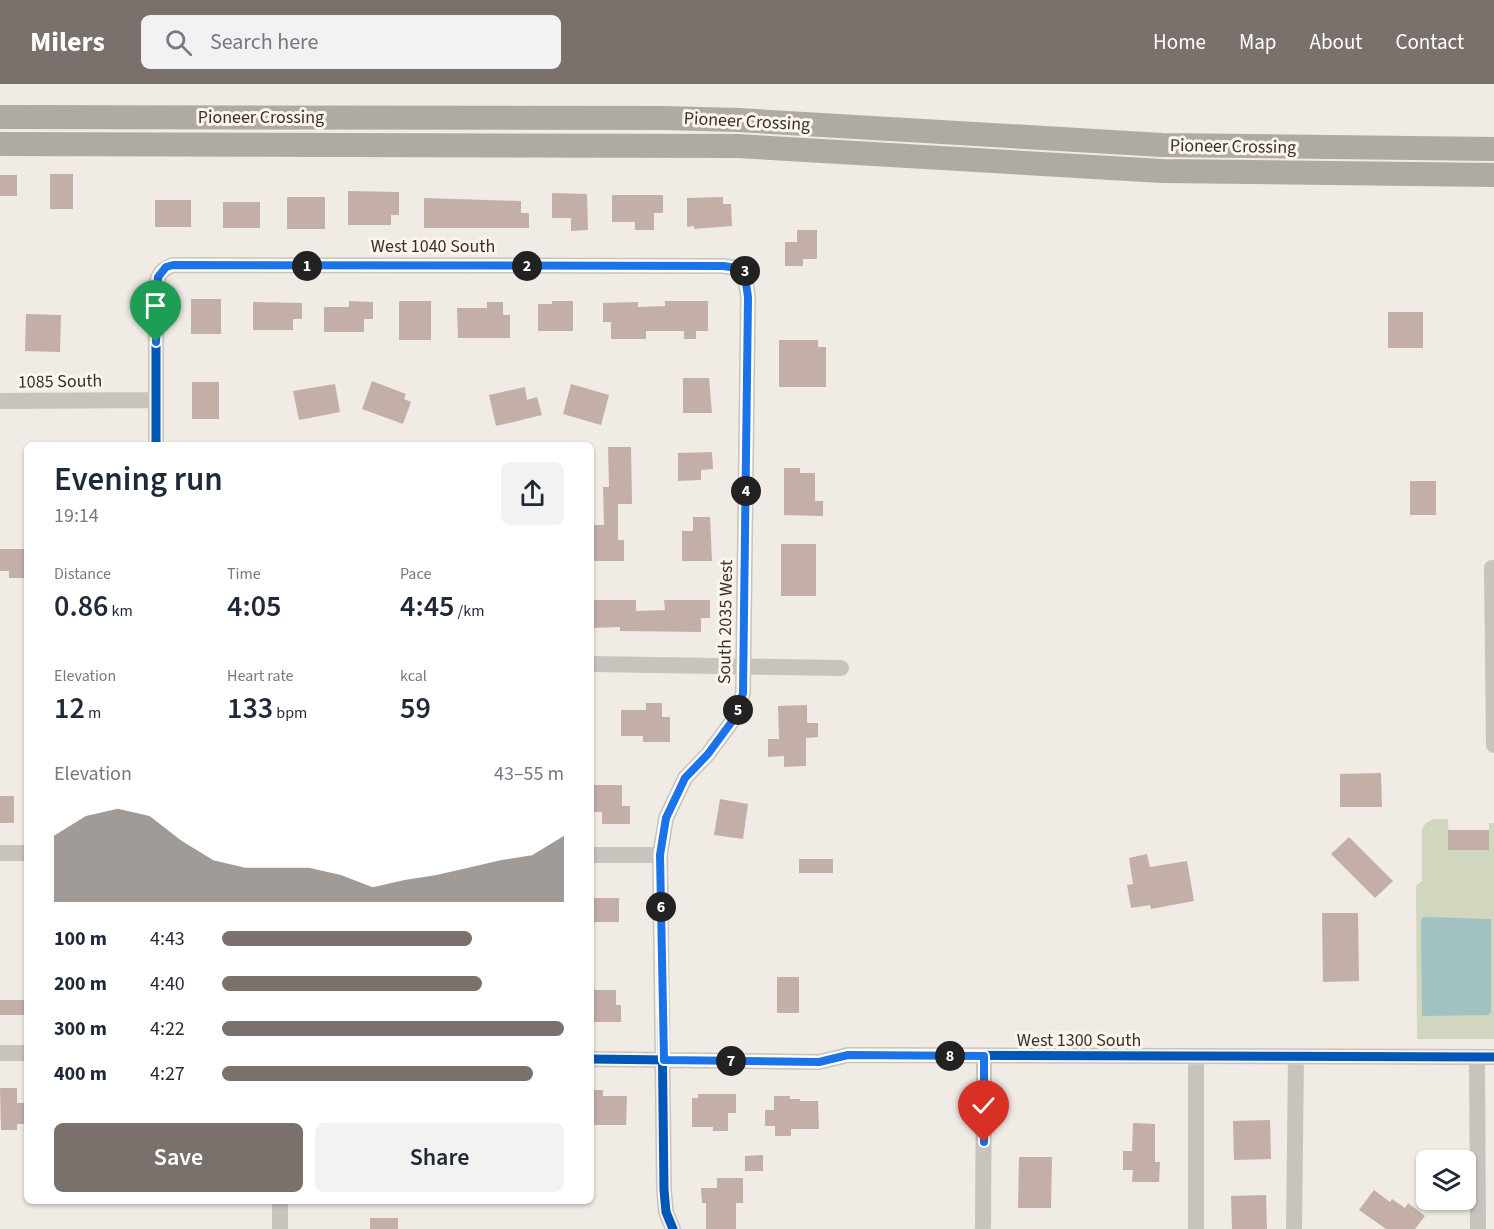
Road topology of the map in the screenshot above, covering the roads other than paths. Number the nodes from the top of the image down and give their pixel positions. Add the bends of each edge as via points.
1 (0, 117) edge
2 (0, 144) edge
3 (1494, 149) edge
4 (1494, 175) edge
5 (744, 269) joint
6 (156, 400) junction
7 (0, 401) edge
8 (156, 442) edge
9 (1494, 568) edge
10 (594, 664) edge
11 (744, 666) junction
12 (841, 668) dead end
13 (1494, 745) edge
14 (0, 853) edge
15 (24, 853) edge
16 (594, 855) edge
17 (660, 855) junction
18 (0, 1053) edge
19 (24, 1053) edge
20 (984, 1056) junction
21 (1196, 1057) junction
22 (1296, 1057) junction
23 (1486, 1057) edge
24 (594, 1059) edge
25 (664, 1060) junction
26 (280, 1204) edge
27 (280, 1229) edge
28 (673, 1229) edge
29 (983, 1229) edge
30 (1196, 1229) edge
31 (1294, 1229) edge
32 (1478, 1229) edge

1 - 3 highway, Pioneer Crossing via 663,118 1162,145
2 - 4 highway, Pioneer Crossing via 726,146 1151,171
5 - 6 street, West 1040 South via 173,265 160,273 156,285
5 - 11 street, South 2035 West via 748,297
6 - 7 street, 1085 South
6 - 8 street
9 - 13 street
10 - 11 street
11 - 12 street
11 - 17 street, South 2035 West via 743,693 736,716 685,778 666,818
14 - 15 street
16 - 17 street
17 - 25 street, South 2035 West
18 - 19 street
20 - 21 street, West 1300 South
20 - 25 street, West 1300 South via 848,1055 819,1062
20 - 29 street
21 - 22 street, West 1300 South
21 - 30 street
22 - 23 street, West 1300 South
22 - 31 street
23 - 32 street
24 - 25 street, West 1300 South
25 - 28 street, South 2035 West via 664,1190
26 - 27 street

